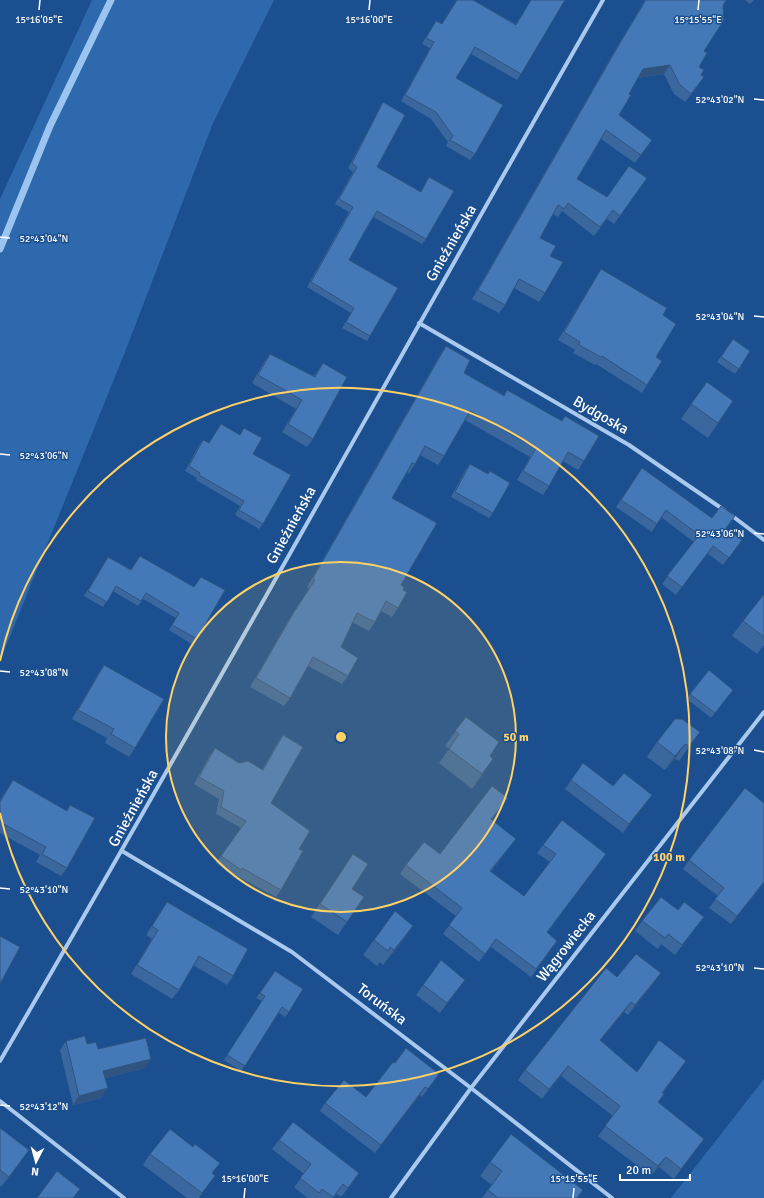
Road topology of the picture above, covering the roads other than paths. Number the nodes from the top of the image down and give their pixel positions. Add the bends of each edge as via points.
1 (603, 0) edge
2 (419, 323) junction
3 (764, 540) edge
4 (764, 712) edge
5 (122, 851) junction
6 (0, 1062) edge
7 (471, 1088) junction
8 (0, 1101) edge
9 (124, 1198) edge
10 (391, 1198) edge
11 (612, 1198) edge

1 - 2 street, Gnieźnieńska
2 - 3 street, Bydgoska via 629,445
2 - 5 street, Gnieźnieńska
4 - 7 street, Wągrowiecka
5 - 6 street, Gnieźnieńska
5 - 7 street, Toruńska via 292,952
7 - 10 street, Wągrowiecka
7 - 11 street, Toruńska
8 - 9 street

